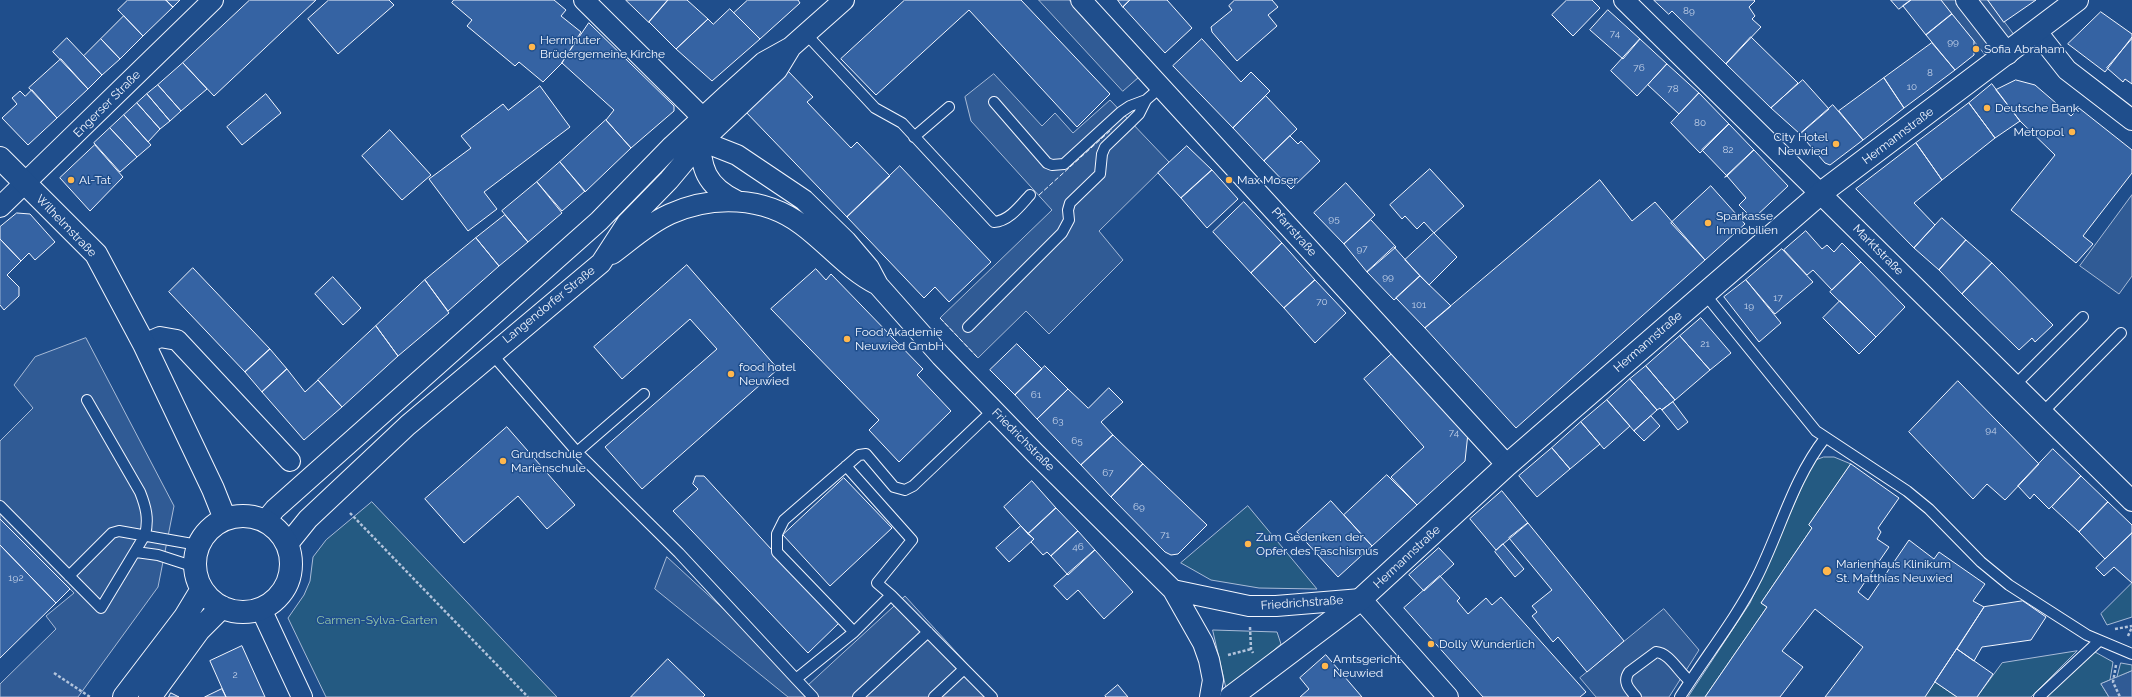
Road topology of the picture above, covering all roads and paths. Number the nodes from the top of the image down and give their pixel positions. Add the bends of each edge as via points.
1 (213, 0) edge
2 (584, 0) edge
3 (844, 0) edge
4 (1081, 0) edge
5 (1624, 0) edge
6 (1966, 0) edge
7 (2077, 0) edge
8 (2037, 32) junction
9 (806, 34) junction
10 (791, 48) junction
11 (2008, 54) junction
12 (1161, 87) junction
13 (1146, 100) junction
14 (994, 102) dead end
15 (949, 107) dead end
16 (702, 117) junction
17 (725, 119) junction
18 (2132, 120) edge
19 (914, 137) junction
20 (700, 143) junction
21 (672, 146) junction
22 (737, 155) junction
23 (0, 158) edge
24 (25, 183) junction
25 (1821, 194) junction
26 (1030, 196) dead end
27 (738, 202) junction
28 (0, 207) edge
29 (601, 262) junction
30 (878, 285) junction
31 (1704, 293) junction
32 (2083, 317) dead end
33 (968, 327) dead end
34 (2121, 333) dead end
35 (144, 344) junction
36 (492, 353) junction
37 (2015, 385) junction
38 (644, 394) dead end
39 (86, 400) dead end
40 (993, 410) junction
41 (2043, 412) junction
42 (1825, 438) junction
43 (577, 452) junction
44 (290, 461) dead end
45 (1507, 465) junction
46 (846, 466) junction
47 (2132, 501) edge
48 (0, 506) edge
49 (350, 513) dead end
50 (225, 519) junction
51 (265, 521) junction
52 (145, 535) junction
53 (198, 545) junction
54 (287, 545) junction
55 (136, 552) junction
56 (195, 567) junction
57 (69, 576) junction
58 (202, 589) junction
59 (1174, 590) junction
60 (891, 595) junction
61 (1361, 599) junction
62 (1249, 606) junction
63 (222, 607) junction
64 (261, 609) junction
65 (854, 632) junction
66 (928, 632) junction
67 (2099, 641) junction
68 (2132, 654) edge
69 (964, 669) junction
70 (1266, 670) junction
71 (54, 673) dead end
72 (796, 680) junction
73 (1690, 681) junction
74 (90, 697) edge
75 (124, 697) edge
76 (150, 697) edge
77 (302, 697) edge
78 (528, 697) edge
79 (813, 697) edge
80 (858, 697) edge
81 (934, 697) edge
82 (992, 697) edge
83 (1210, 697) edge
84 (1231, 697) edge
85 (1448, 697) edge
86 (1636, 697) edge
87 (1680, 697) edge
88 (2039, 697) edge

1 - 24 street, Engerser Straße
2 - 16 street
3 - 9 street, Langendorfer Straße
4 - 12 street, Pfarrstraße
5 - 25 street, Marktstraße
6 - 11 street
7 - 8 street, Hermannstraße
8 - 11 street, Hermannstraße
8 - 18 street via 2068,70
9 - 10 street, Langendorfer Straße
9 - 19 lane via 875,108 902,123
10 - 16 street, Langendorfer Straße via 764,62
10 - 17 street, Langendorfer Straße via 777,70
11 - 25 street, Hermannstraße
12 - 13 lane
12 - 45 street, Pfarrstraße
13 - 14 lane via 1121,112 1059,166 1047,163
13 - 33 lane via 1139,114 1105,147 1100,174 1070,203 1066,228
15 - 19 lane
16 - 20 street, Friedrichstraße
16 - 21 street, Langendorfer Straße
17 - 20 street, Langendorfer Straße
17 - 22 street via 731,145
19 - 26 lane via 994,222 1007,218
20 - 21 street, Friedrichstraße
20 - 22 street, Friedrichstraße via 717,146
20 - 27 street, Friedrichstraße via 702,165 712,183 724,195
20 - 29 street, Langendorfer Straße via 621,230
21 - 51 street, Langendorfer Straße via 599,222 275,509
22 - 30 street, Friedrichstraße via 804,200 861,257
23 - 24 street, Wilhelmstraße
24 - 28 street, Engerser Straße
24 - 35 street, Wilhelmstraße via 96,254
25 - 31 street, Hermannstraße
25 - 37 street, Marktstraße
27 - 29 street, Friedrichstraße via 705,203 669,215 640,232
27 - 30 street, Friedrichstraße via 767,206 790,217 811,232 853,270
29 - 36 street, Langendorfer Straße
30 - 40 street, Friedrichstraße
31 - 42 lane via 1802,415
31 - 45 street, Hermannstraße
32 - 37 lane
34 - 41 lane
35 - 44 street via 160,337 177,340
35 - 50 street, Wilhelmstraße
36 - 43 lane
36 - 54 street, Langendorfer Straße via 360,468 308,518
37 - 41 street, Marktstraße
38 - 43 lane
39 - 52 lane via 140,492 148,523
40 - 46 lane via 913,486 905,490 894,487 866,454 859,455
40 - 59 street, Friedrichstraße
41 - 47 street, Marktstraße
42 - 67 lane via 1908,491 1981,562 2009,585
42 - 73 lane via 1802,473 1747,594
43 - 72 lane via 680,553
45 - 61 street, Hermannstraße
46 - 60 lane via 912,540 877,583
46 - 65 lane via 784,520 777,534 778,552
48 - 57 lane
49 - 78 path
50 - 51 street via 238,516
50 - 53 street via 214,525
51 - 54 street via 278,531
52 - 53 lane
52 - 55 lane
52 - 57 lane via 126,531 112,533
53 - 56 street
54 - 64 street via 291,560 290,575 284,590
55 - 56 lane via 158,555
55 - 57 lane via 102,608
56 - 58 street
58 - 63 street via 210,599
58 - 75 street via 185,617
59 - 62 street, Friedrichstraße
59 - 83 street, Friedrichstraße via 1203,643 1209,660 1212,680
60 - 65 lane
60 - 66 lane
61 - 62 street, Friedrichstraße
61 - 70 street, Hermannstraße
61 - 85 street
62 - 70 path via 1251,649
63 - 64 street via 248,612
63 - 76 street via 199,630
64 - 77 street
65 - 72 lane
66 - 69 lane
66 - 80 lane
67 - 68 lane
67 - 88 lane
69 - 81 lane
69 - 82 lane
70 - 84 street, Hermannstraße
71 - 74 path
72 - 79 lane
73 - 86 lane via 1666,654 1656,652 1626,676 1628,687
73 - 87 lane

